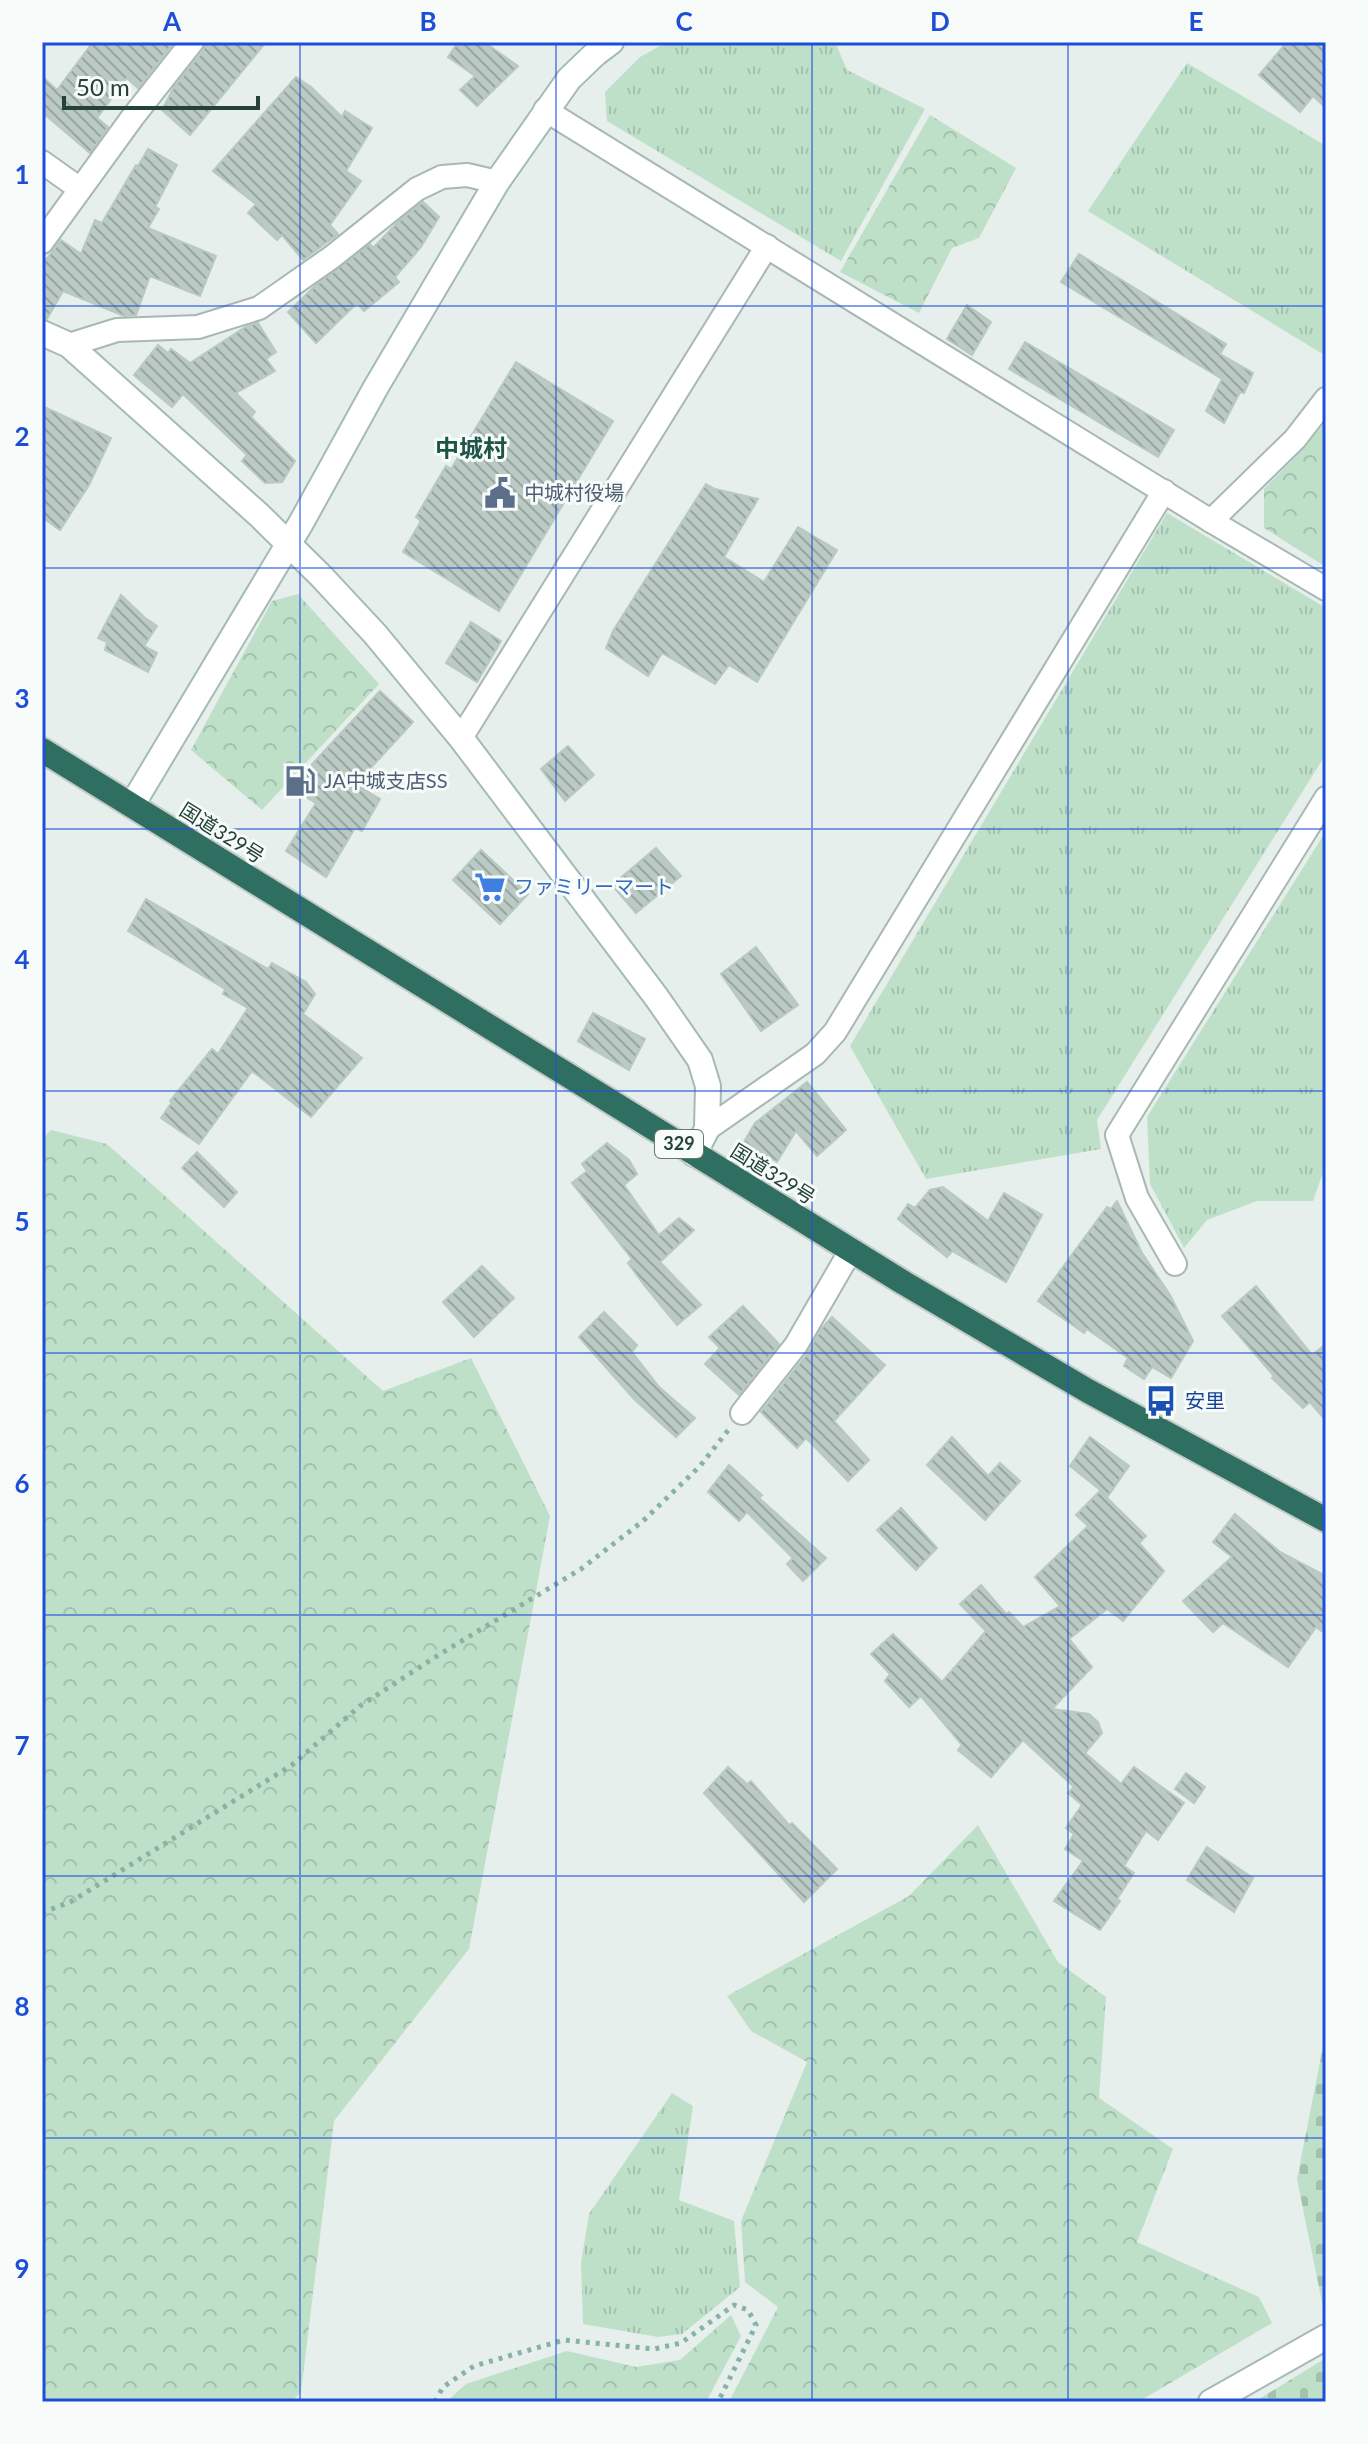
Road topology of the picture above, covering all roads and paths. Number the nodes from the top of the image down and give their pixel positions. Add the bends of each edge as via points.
1 (192, 42) edge
2 (611, 42) edge
3 (545, 110) junction
4 (42, 162) edge
5 (497, 182) junction
6 (80, 189) junction
7 (42, 242) edge
8 (767, 246) junction
9 (42, 333) edge
10 (69, 345) junction
11 (1326, 399) edge
12 (1164, 491) junction
13 (1211, 521) junction
14 (287, 544) junction
15 (1326, 589) edge
16 (461, 738) junction
17 (42, 750) edge
18 (1326, 798) edge
19 (132, 805) junction
20 (707, 1129) junction
21 (694, 1154) junction
22 (851, 1250) junction
23 (1175, 1264) dead end
24 (742, 1413) joint
25 (1324, 1515) edge
26 (42, 1913) edge
27 (1326, 2337) edge
28 (435, 2402) edge
29 (718, 2402) edge
30 (1211, 2402) edge

1 - 6 street
2 - 3 street via 569,79
3 - 5 street
3 - 8 street
4 - 6 street
5 - 10 street via 467,175 442,177 417,189 259,308 198,327 117,330
5 - 14 street
6 - 7 street
8 - 12 street
8 - 16 street
9 - 10 street
10 - 14 street
11 - 13 street via 1295,439
12 - 13 street
12 - 20 street via 835,1032 815,1054
13 - 15 street
14 - 16 street via 375,634
14 - 19 street
16 - 20 street via 700,1060 708,1086
17 - 19 highway, 国道329号 / 329
18 - 23 street via 1117,1135 1137,1198
19 - 21 highway, 国道329号 / 329
20 - 21 street
21 - 22 highway, 国道329号 / 329
22 - 24 street via 796,1345
22 - 25 highway, 国道329号 / 329 via 1088,1391
24 - 26 path via 700,1466 643,1521 581,1569 360,1706 292,1765 72,1901
27 - 30 street
28 - 29 path via 443,2387 474,2366 564,2340 654,2349 681,2343 734,2305 748,2310 756,2325

